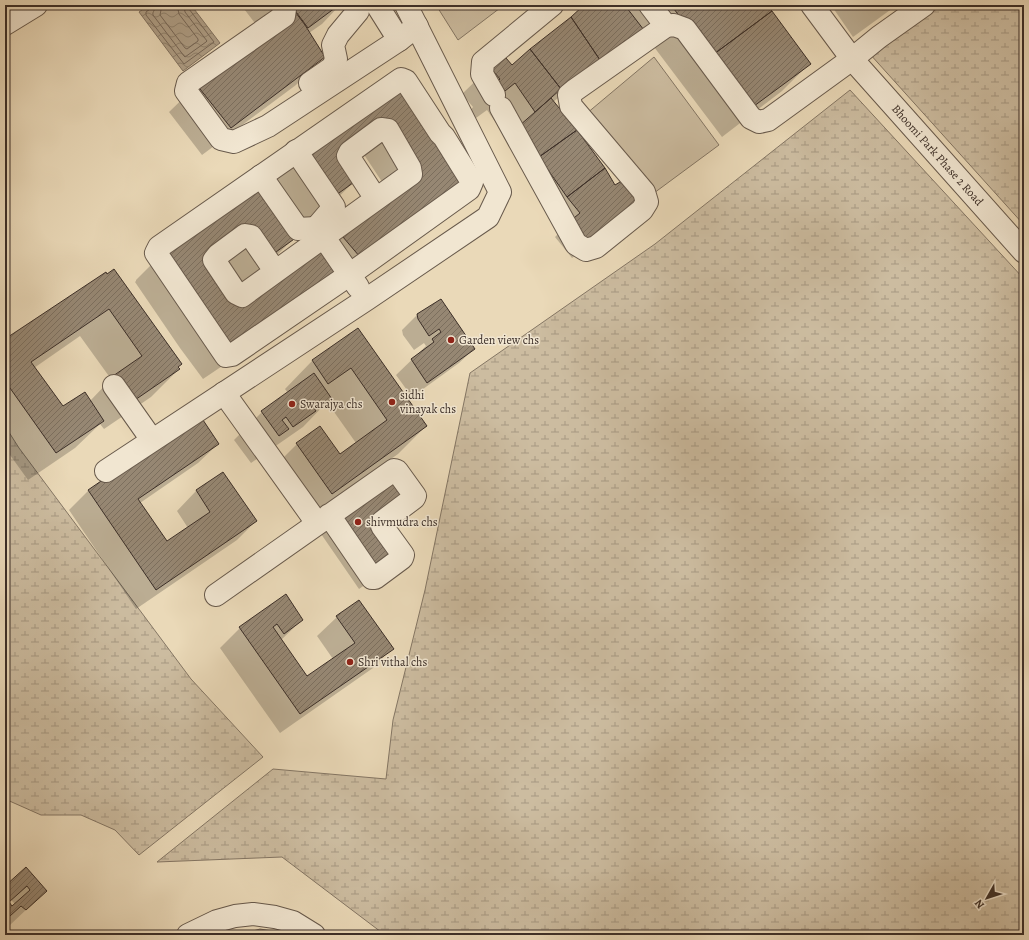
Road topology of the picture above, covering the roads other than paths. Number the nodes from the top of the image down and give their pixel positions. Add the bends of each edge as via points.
1 (36, 5) edge
2 (282, 5) edge
3 (357, 5) edge
4 (377, 5) edge
5 (406, 5) edge
6 (552, 5) edge
7 (650, 5) edge
8 (812, 5) edge
9 (924, 5) edge
10 (5, 24) edge
11 (417, 26) junction
12 (666, 26) junction
13 (398, 40) junction
14 (852, 59) junction
15 (259, 118) dead end
16 (296, 151) junction
17 (262, 176) junction
18 (376, 199) dead end
19 (320, 232) junction
20 (1024, 252) edge
21 (275, 271) dead end
22 (349, 275) junction
23 (367, 299) junction
24 (114, 386) dead end
25 (224, 393) junction
26 (152, 440) junction
27 (106, 471) dead end
28 (323, 520) junction
29 (216, 595) dead end
30 (188, 935) edge
31 (314, 935) edge

1 - 10 street
2 - 13 street via 285,9 284,16 188,83 186,91 221,139 234,142 268,126
3 - 15 street via 358,11 333,45 336,59 333,67
4 - 13 street
5 - 11 street
6 - 12 street via 483,62 482,74 576,244 586,250 596,247 642,210 647,202 644,192 571,106 569,95
7 - 12 street
8 - 14 street, Bhoomi Park Phase 2 Road
9 - 14 street
11 - 13 street
11 - 23 street via 500,192 488,217
12 - 14 street via 674,25 685,29 751,118 759,122 768,120
14 - 20 street, Bhoomi Park Phase 2 Road
16 - 17 street
16 - 19 street via 334,207
16 - 22 street via 401,79 406,82 472,182 469,189
17 - 19 street via 298,229
17 - 22 street via 159,247 156,253 226,356 232,355
18 - 19 street
19 - 21 street
19 - 22 street
22 - 23 street
23 - 25 street
24 - 26 street
25 - 26 street
25 - 28 street
26 - 27 street
28 - 28 street via 394,470 414,496 382,522 382,526 403,555 375,578 372,578
28 - 29 street
30 - 31 street via 217,921 253,914 293,922

